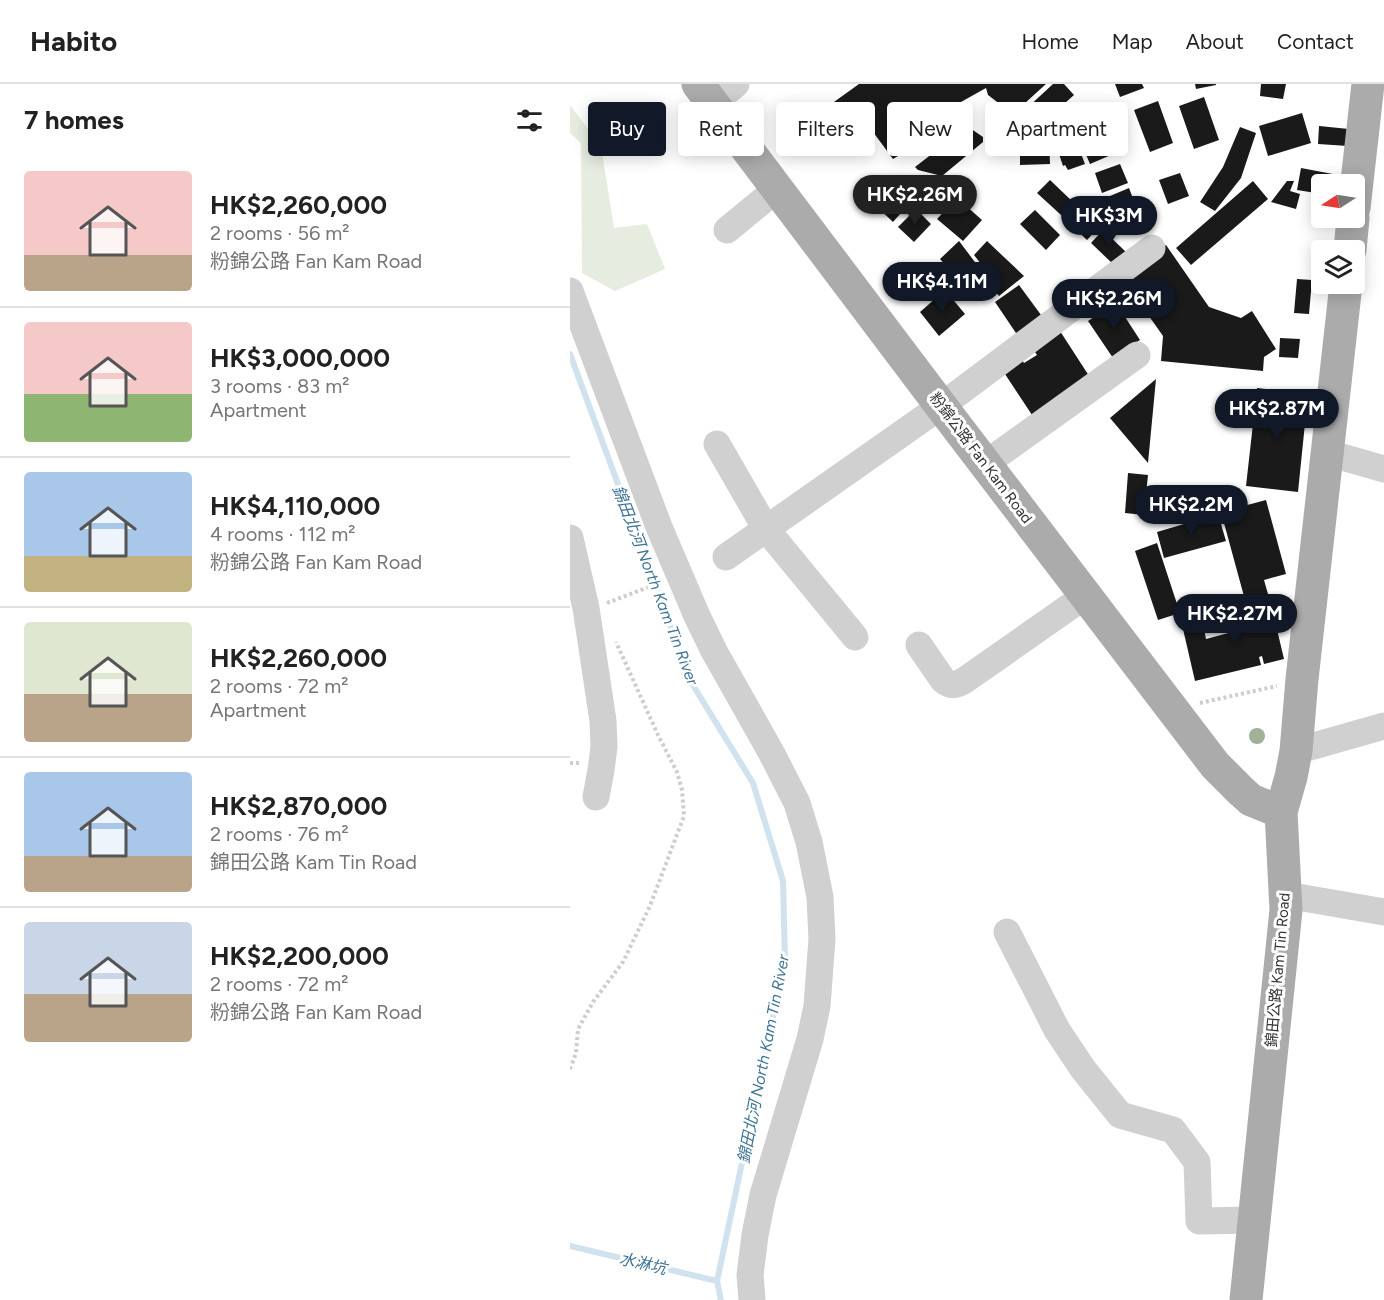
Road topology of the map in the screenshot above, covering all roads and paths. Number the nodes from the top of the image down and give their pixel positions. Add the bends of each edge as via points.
1 (1368, 84) edge
2 (716, 90) edge
3 (1358, 174) edge
4 (778, 188) junction
5 (727, 230) dead end
6 (1152, 248) dead end
7 (570, 291) edge
8 (1345, 294) edge
9 (1137, 355) dead end
10 (941, 406) junction
11 (717, 444) dead end
12 (1328, 453) junction
13 (985, 464) junction
14 (1384, 469) edge
15 (766, 529) junction
16 (570, 538) edge
17 (726, 557) dead end
18 (669, 579) dead end
19 (1085, 596) junction
20 (604, 604) dead end
21 (855, 637) dead end
22 (615, 641) dead end
23 (919, 645) dead end
24 (1278, 686) dead end
25 (1196, 704) dead end
26 (1384, 726) edge
27 (1296, 751) junction
28 (596, 797) dead end
29 (1281, 812) junction
30 (1286, 895) junction
31 (1384, 912) edge
32 (1007, 932) dead end
33 (570, 1069) edge
34 (1254, 1220) junction
35 (752, 1300) edge
36 (1246, 1300) edge

1 - 3 main road
2 - 4 main road, 粉錦公路 Fan Kam Road
4 - 5 street
4 - 10 main road, 粉錦公路 Fan Kam Road
6 - 10 street
7 - 35 street via 659,527 697,616 797,803 820,897 822,939 817,1006 763,1195 750,1275
8 - 12 main road, 錦田公路 Kam Tin Road
9 - 13 street
10 - 13 main road, 粉錦公路 Fan Kam Road
10 - 15 street
11 - 15 street
12 - 14 street
12 - 27 main road, 錦田公路 Kam Tin Road
13 - 19 main road, 粉錦公路 Fan Kam Road
15 - 17 street
15 - 21 street
16 - 28 street via 586,608 603,721 602,770
18 - 20 path
19 - 23 street via 954,686 943,680
19 - 29 main road, 粉錦公路 Fan Kam Road via 1215,765 1251,800
22 - 33 path via 677,772 684,816 650,906 623,962 578,1029
24 - 25 path
26 - 27 street
27 - 29 main road, 錦田公路 Kam Tin Road
29 - 30 main road, 錦田公路 Kam Tin Road
30 - 31 street
30 - 34 main road, 錦田公路 Kam Tin Road
32 - 34 street via 1057,1030 1120,1115 1173,1130 1197,1162 1199,1221
34 - 36 main road, 錦田公路 Kam Tin Road

